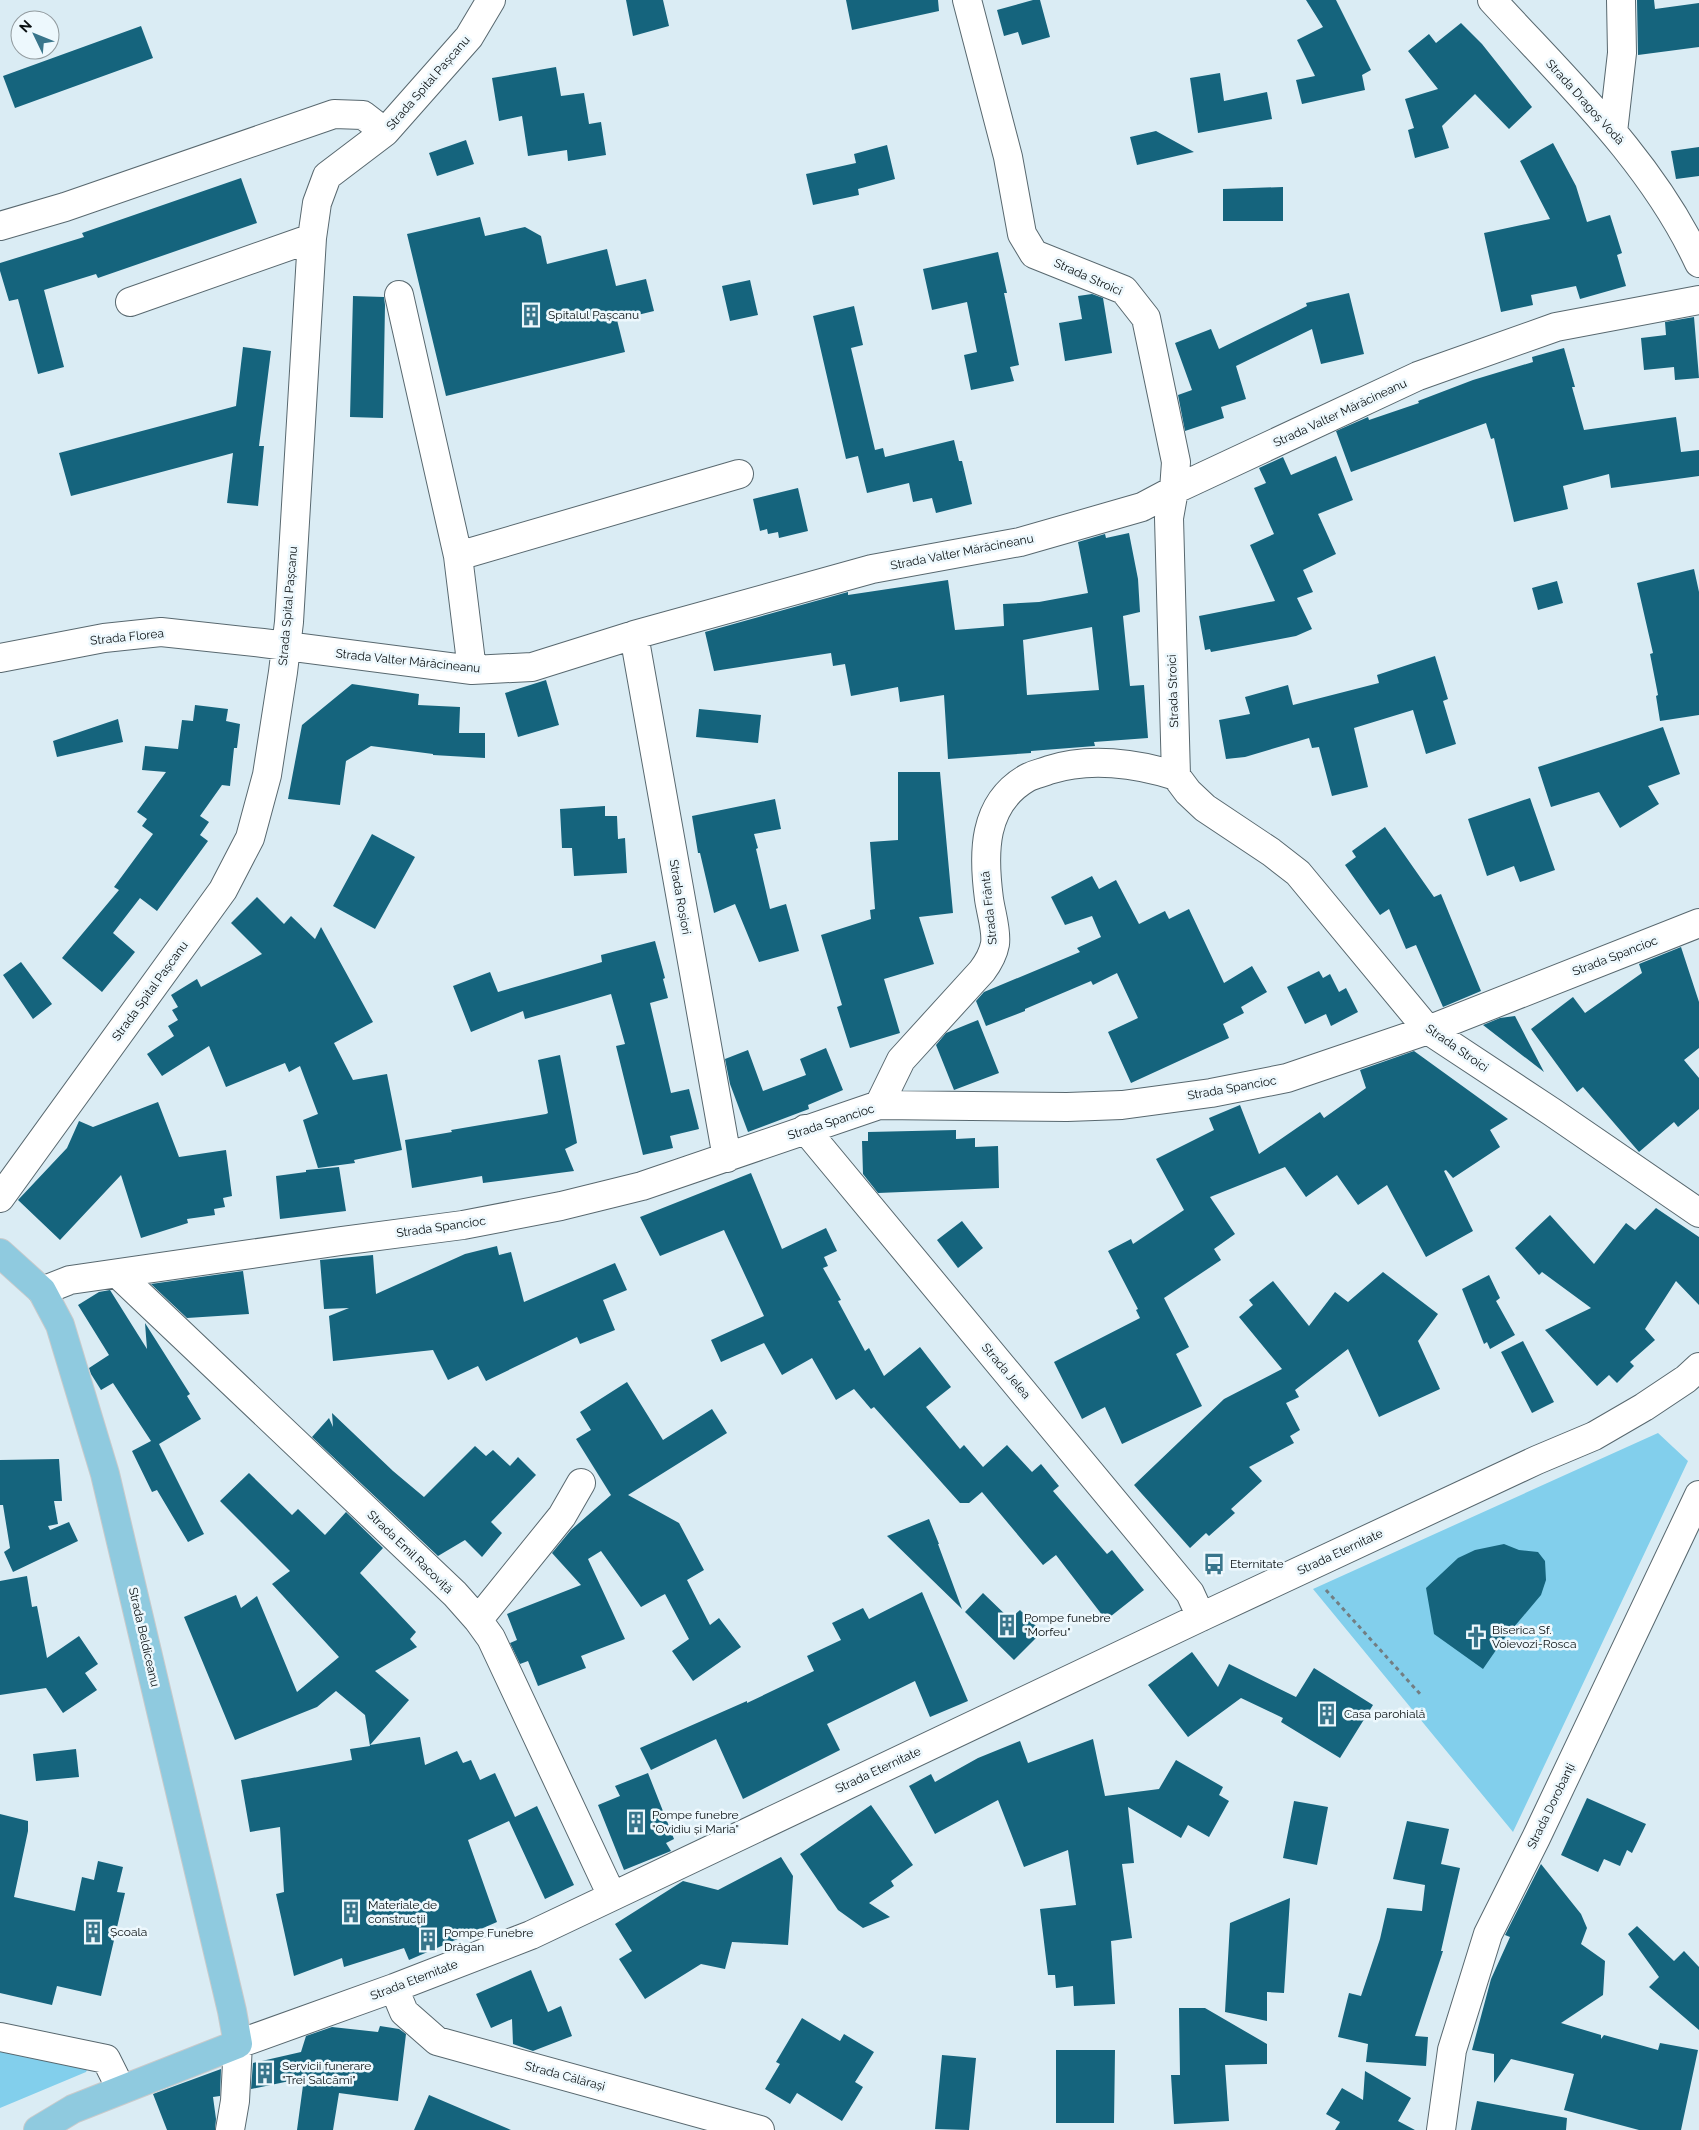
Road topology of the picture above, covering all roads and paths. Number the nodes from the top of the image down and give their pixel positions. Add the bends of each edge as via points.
1 (491, 0) edge
2 (967, 0) edge
3 (1492, 0) edge
4 (1621, 0) edge
5 (385, 132) junction
6 (1613, 132) junction
7 (0, 226) edge
8 (312, 238) junction
9 (1699, 263) edge
10 (400, 295) dead end
11 (1699, 300) edge
12 (130, 302) dead end
13 (739, 474) dead end
14 (1174, 490) junction
15 (458, 556) junction
16 (634, 636) junction
17 (286, 646) junction
18 (0, 658) edge
19 (472, 670) junction
20 (1176, 776) junction
21 (1699, 923) edge
22 (1428, 1030) junction
23 (879, 1106) junction
24 (805, 1130) junction
25 (727, 1158) junction
26 (0, 1198) edge
27 (1699, 1213) edge
28 (0, 1253) edge
29 (118, 1274) junction
30 (42, 1291) junction
31 (1699, 1367) edge
32 (581, 1483) dead end
33 (1699, 1495) edge
34 (1312, 1566) junction
35 (1201, 1617) junction
36 (478, 1620) junction
37 (1421, 1695) dead end
38 (612, 1896) junction
39 (394, 1988) junction
40 (0, 2036) edge
41 (238, 2044) junction
42 (121, 2089) junction
43 (699, 2121) edge
44 (38, 2130) edge
45 (230, 2130) edge
46 (760, 2130) edge
47 (1441, 2130) edge

1 - 5 street, Strada Spital Pașcanu via 469,37
2 - 14 street, Strada Stroici via 1008,157 1022,234 1034,254 1124,290 1146,318 1176,462
3 - 6 street, Strada Dragoș Vodă
4 - 6 street via 1622,53
5 - 7 street via 363,114 334,114 65,207
5 - 8 street, Strada Spital Pașcanu via 327,176 317,203
6 - 9 street, Strada Dragoș Vodă via 1667,205
8 - 12 street
8 - 17 street, Strada Spital Pașcanu
10 - 15 street
11 - 14 street, Strada Valter Mărăcineanu via 1556,327 1427,373
13 - 15 street
14 - 16 street, Strada Valter Mărăcineanu via 1142,507 1020,542 872,569
14 - 20 street, Strada Stroici via 1168,518
15 - 19 street
16 - 19 street, Strada Valter Mărăcineanu via 532,667
16 - 25 street, Strada Roșiori
17 - 18 street, Strada Florea via 161,632 104,638
17 - 19 street, Strada Valter Mărăcineanu
17 - 26 street, Strada Spital Pașcanu via 267,775 250,838 223,890
20 - 22 street, Strada Stroici via 1205,808 1298,873
20 - 23 street, Strada Frântă via 1121,764 1066,765 1028,777 1007,795 996,808 987,834 985,870 995,943 991,958 901,1060
21 - 22 street, Strada Spancioc
22 - 23 street, Strada Spancioc via 1287,1078 1211,1093 1122,1105
22 - 27 street, Strada Stroici
23 - 24 street, Strada Spancioc
24 - 25 street, Strada Spancioc
24 - 35 street, Strada Jelea via 1190,1592
25 - 29 street, Strada Spancioc via 642,1186 463,1225
28 - 30 main road, Strada Beldiceanu
29 - 30 street, Strada Spancioc via 70,1280
29 - 36 street, Strada Emil Racoviță via 455,1594
30 - 41 main road, Strada Beldiceanu via 60,1325 106,1474
31 - 34 street, Strada Eternitate via 1644,1408 1594,1436
32 - 36 street via 562,1516
33 - 47 street, Strada Dorobanți via 1488,1934 1452,2050
34 - 35 street, Strada Eternitate
34 - 37 path via 1318,1581
35 - 38 street, Strada Eternitate
36 - 38 street, Strada Emil Racoviță via 491,1638
38 - 39 street, Strada Eternitate via 531,1935
39 - 41 street, Strada Eternitate
39 - 43 street, Strada Călărași via 404,2012 438,2041
40 - 42 street via 106,2059
41 - 42 main road, Strada Eternitate
41 - 45 street
42 - 44 main road, Strada Eternitate via 73,2109
43 - 46 street, Strada Călărași

